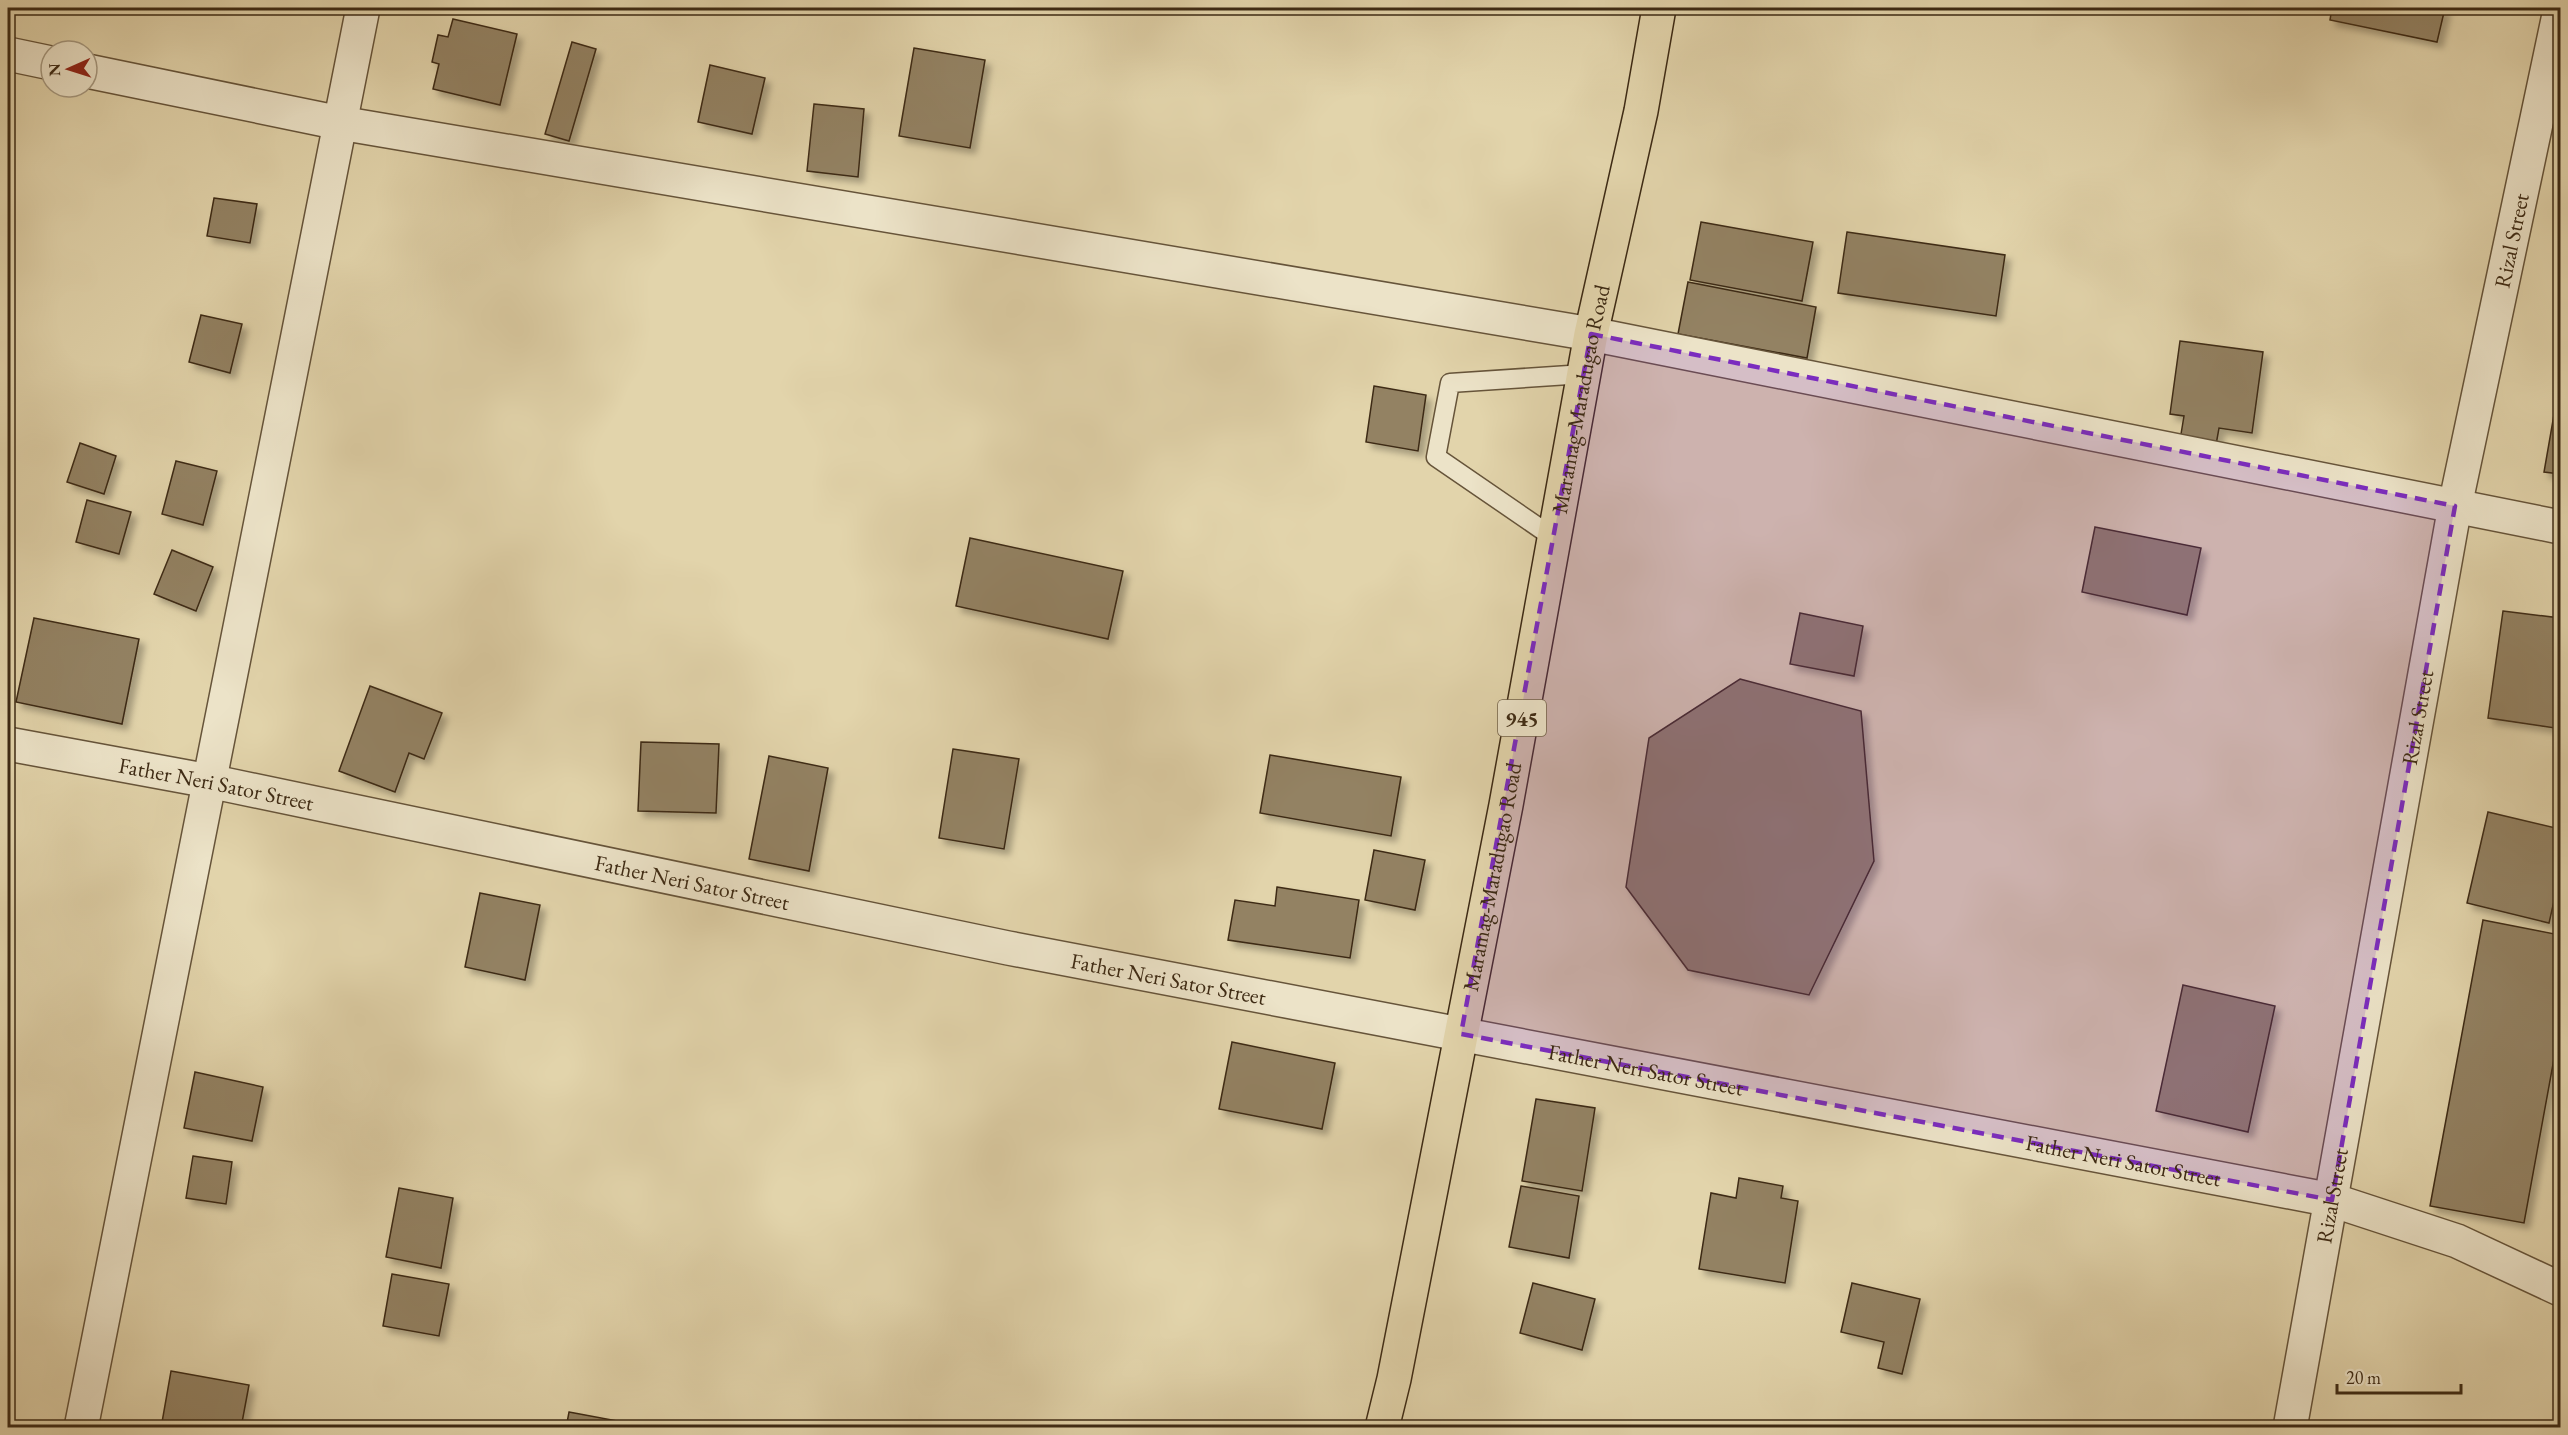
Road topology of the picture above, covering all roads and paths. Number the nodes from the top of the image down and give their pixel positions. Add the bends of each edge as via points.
1 (363, 8) edge
2 (1659, 8) edge
3 (2560, 10) edge
4 (8, 54) edge
5 (39, 60) edge
6 (99, 73) edge
7 (340, 123) junction
8 (1591, 334) junction
9 (1584, 374) junction
10 (2455, 506) junction
11 (2560, 527) edge
12 (1554, 538) junction
13 (8, 744) edge
14 (208, 781) junction
15 (1461, 1034) junction
16 (2332, 1200) junction
17 (2560, 1289) edge
18 (81, 1428) edge
19 (1382, 1428) edge
20 (2290, 1428) edge

1 - 7 street
2 - 8 main road, Maramag-Maradugao Road / 945 via 1641,111
3 - 10 street, Rizal Street
4 - 5 street
6 - 7 street
7 - 8 street
7 - 14 street
8 - 9 main road, Maramag-Maradugao Road / 945
8 - 10 street
9 - 12 main road, Maramag-Maradugao Road / 945
9 - 12 lane via 1450,383 1436,457
10 - 11 street
10 - 16 street, Rizal Street
12 - 15 main road, Maramag-Maradugao Road / 945
13 - 14 street, Father Neri Sator Street
14 - 15 street, Father Neri Sator Street via 1008,948
14 - 18 street
15 - 16 street, Father Neri Sator Street
15 - 19 main road, Maramag-Maradugao Road / 945
16 - 17 street, Father Neri Sator Street via 2457,1240
16 - 20 street, Rizal Street

